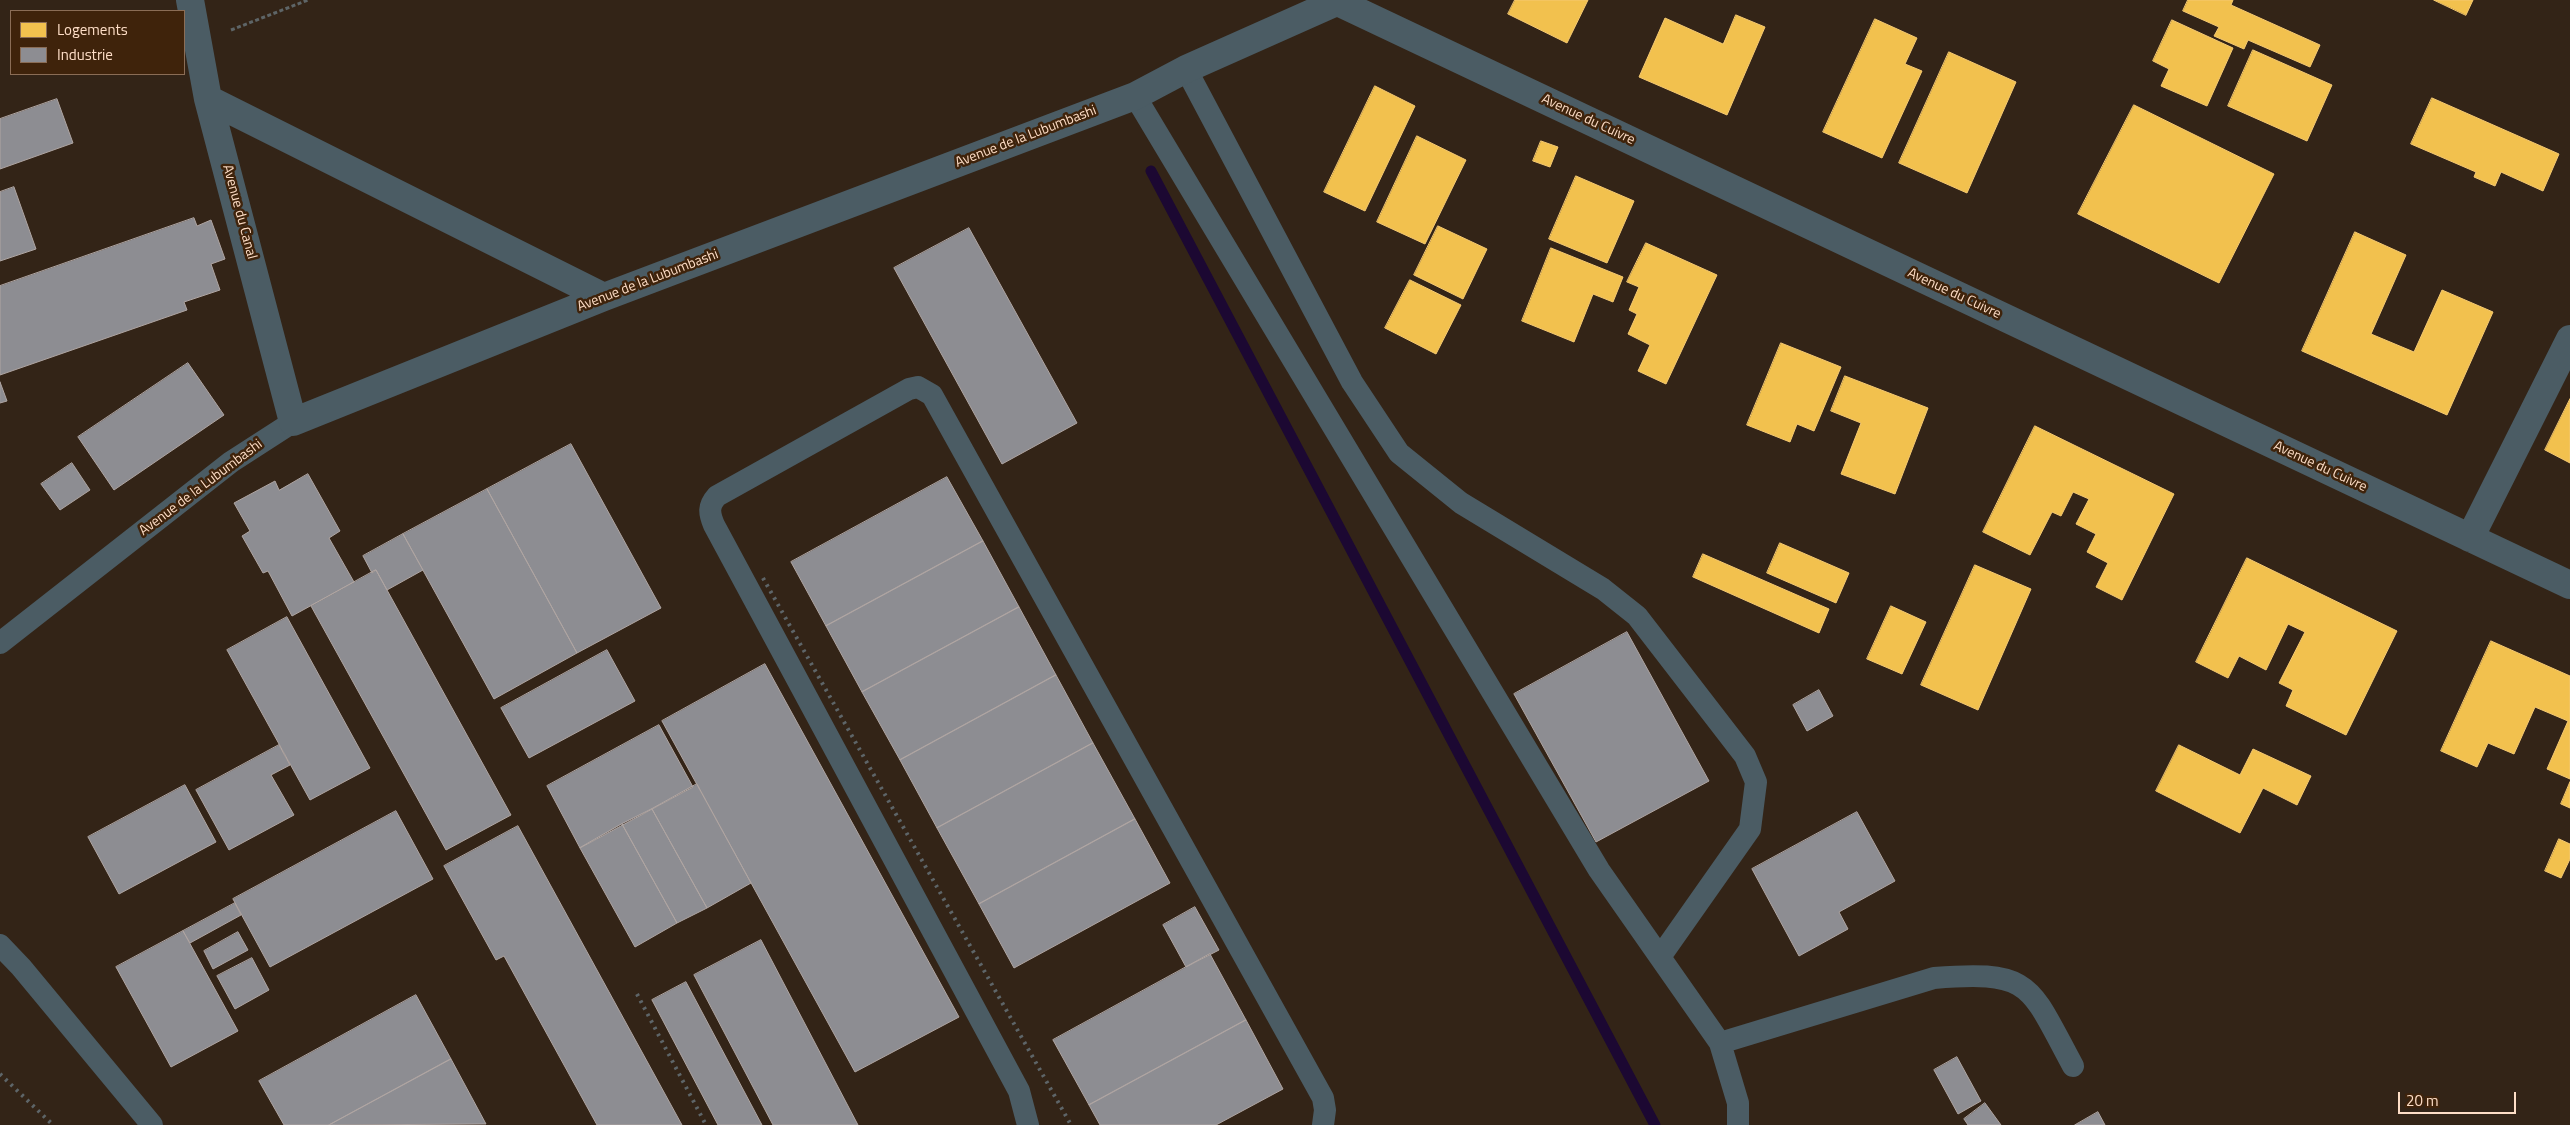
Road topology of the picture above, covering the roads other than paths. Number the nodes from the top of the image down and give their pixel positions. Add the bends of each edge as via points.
1 (190, 0) edge
2 (1340, 1) edge
3 (1186, 69) junction
4 (1135, 96) junction
5 (208, 99) junction
6 (604, 297) junction
7 (2570, 339) edge
8 (293, 422) junction
9 (2470, 538) junction
10 (2570, 585) edge
11 (0, 643) edge
12 (0, 945) edge
13 (1660, 957) junction
14 (1720, 1042) junction
15 (2073, 1066) dead end
16 (152, 1125) edge
17 (1028, 1125) edge
18 (1323, 1125) edge
19 (1738, 1125) edge

1 - 5 street, Avenue du Canal
2 - 3 street, Avenue de la Lubumbashi
2 - 9 street, Avenue du Cuivre
3 - 4 street, Avenue de la Lubumbashi
3 - 13 lane via 1352,382 1400,453 1461,503 1603,589 1637,616 1745,756 1756,782 1750,829
4 - 6 street, Avenue de la Lubumbashi
4 - 13 lane via 1599,870
5 - 6 street
5 - 8 street, Avenue du Canal
6 - 8 street, Avenue de la Lubumbashi
7 - 9 street
8 - 11 lane, Avenue de la Lubumbashi via 230,462
9 - 10 street, Avenue du Cuivre
12 - 16 lane
13 - 14 lane
14 - 15 lane via 1934,978 1992,976 2011,980 2037,1000
14 - 19 lane via 1738,1103
17 - 18 lane via 1019,1091 718,534 709,510 710,503 717,496 918,387 932,395 1323,1098

